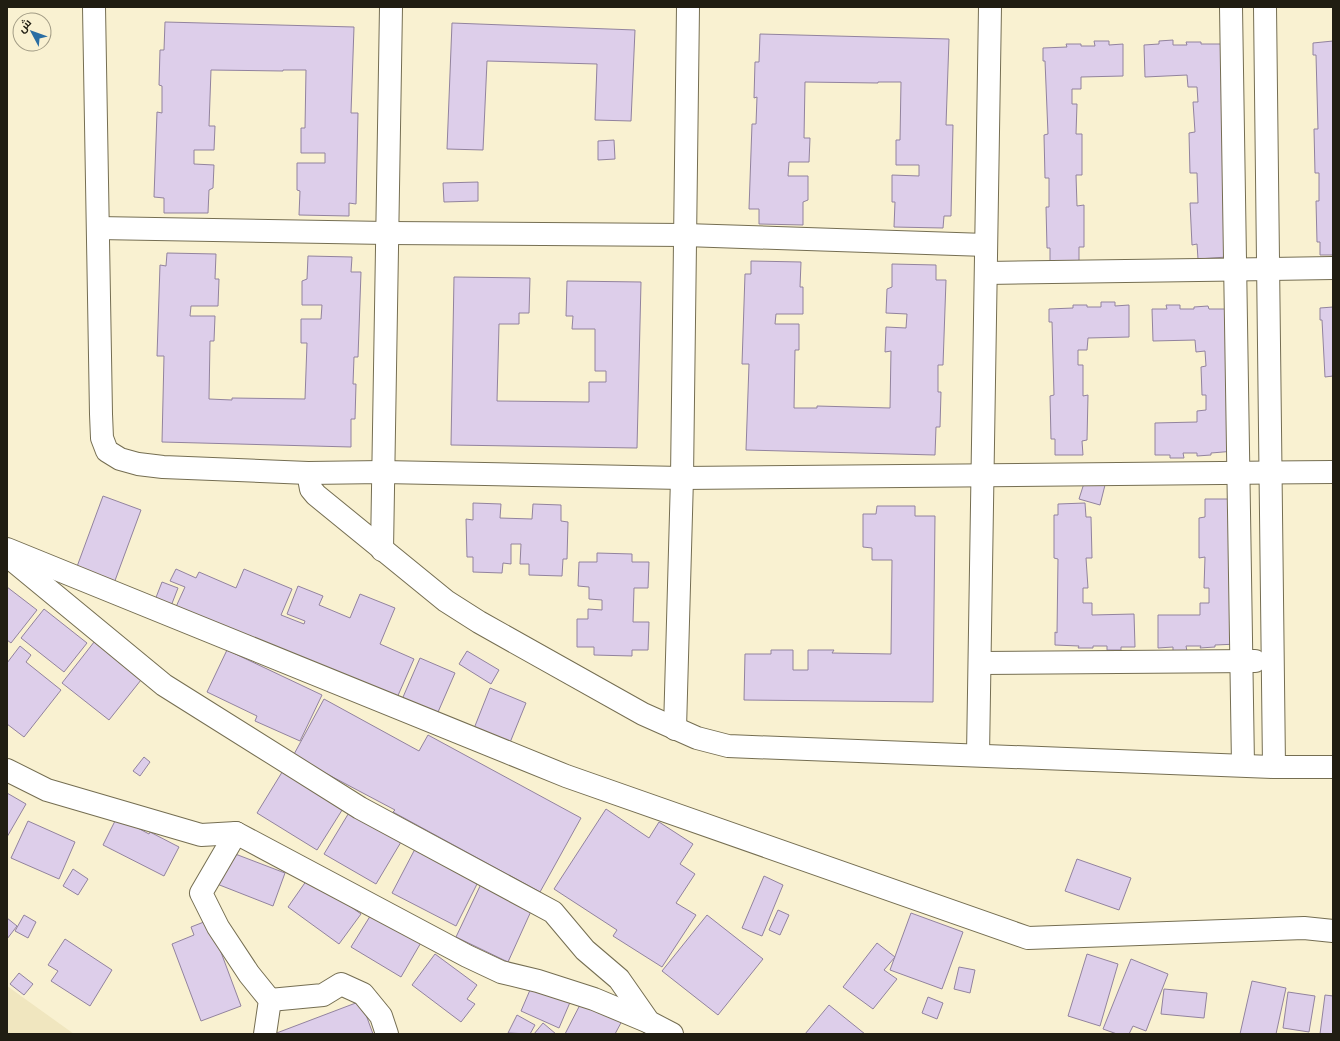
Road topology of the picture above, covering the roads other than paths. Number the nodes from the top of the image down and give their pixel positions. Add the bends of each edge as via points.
1 (94, 7) edge
2 (391, 7) edge
3 (688, 7) edge
4 (990, 7) edge
5 (1231, 7) edge
6 (1265, 7) edge
7 (98, 228) junction
8 (387, 233) junction
9 (685, 236) junction
10 (986, 245) junction
11 (1333, 268) edge
12 (1268, 269) junction
13 (1235, 270) junction
14 (986, 273) junction
15 (383, 472) junction
16 (1270, 472) junction
17 (1333, 472) edge
18 (308, 473) junction
19 (1238, 473) junction
20 (983, 476) junction
21 (682, 478) junction
22 (7, 549) edge
23 (382, 550) junction
24 (7, 555) edge
25 (1241, 661) junction
26 (1272, 661) junction
27 (980, 664) junction
28 (675, 729) junction
29 (978, 755) junction
30 (1243, 765) junction
31 (1274, 767) junction
32 (1333, 767) edge
33 (7, 770) edge
34 (236, 833) junction
35 (1333, 931) edge
36 (270, 1000) junction
37 (649, 1022) junction
38 (265, 1034) edge
39 (387, 1034) edge
40 (672, 1034) edge

1 - 7 street
2 - 8 street
3 - 9 street
4 - 10 street
5 - 13 street
6 - 12 street
7 - 8 street
7 - 18 street via 101,414 102,438 107,451 120,459 163,467
8 - 9 street
8 - 15 street
9 - 10 street
9 - 21 street
10 - 14 street
11 - 12 street
12 - 13 street
12 - 16 street
13 - 14 street
13 - 19 street
14 - 20 street
15 - 18 street
15 - 21 street
15 - 23 street
16 - 17 street
16 - 19 street
16 - 26 street
18 - 23 street via 311,489 316,495
19 - 20 street
19 - 25 street
20 - 21 street
20 - 27 street
21 - 28 street
22 - 35 street via 566,776 1028,938 1304,928
23 - 28 street via 446,601 479,622 643,714
24 - 37 street via 164,685 360,808 553,912 585,950 619,980
25 - 26 street
25 - 27 street
25 - 30 street
26 - 31 street
27 - 29 street
28 - 29 street via 728,746
29 - 30 street
30 - 31 street
31 - 32 street
33 - 34 street via 47,790 201,835
34 - 36 street via 201,893 218,927 249,974
34 - 37 street via 467,956 502,972 594,999
36 - 38 street
36 - 39 street via 323,995 341,984 363,994 381,1016
37 - 40 street

